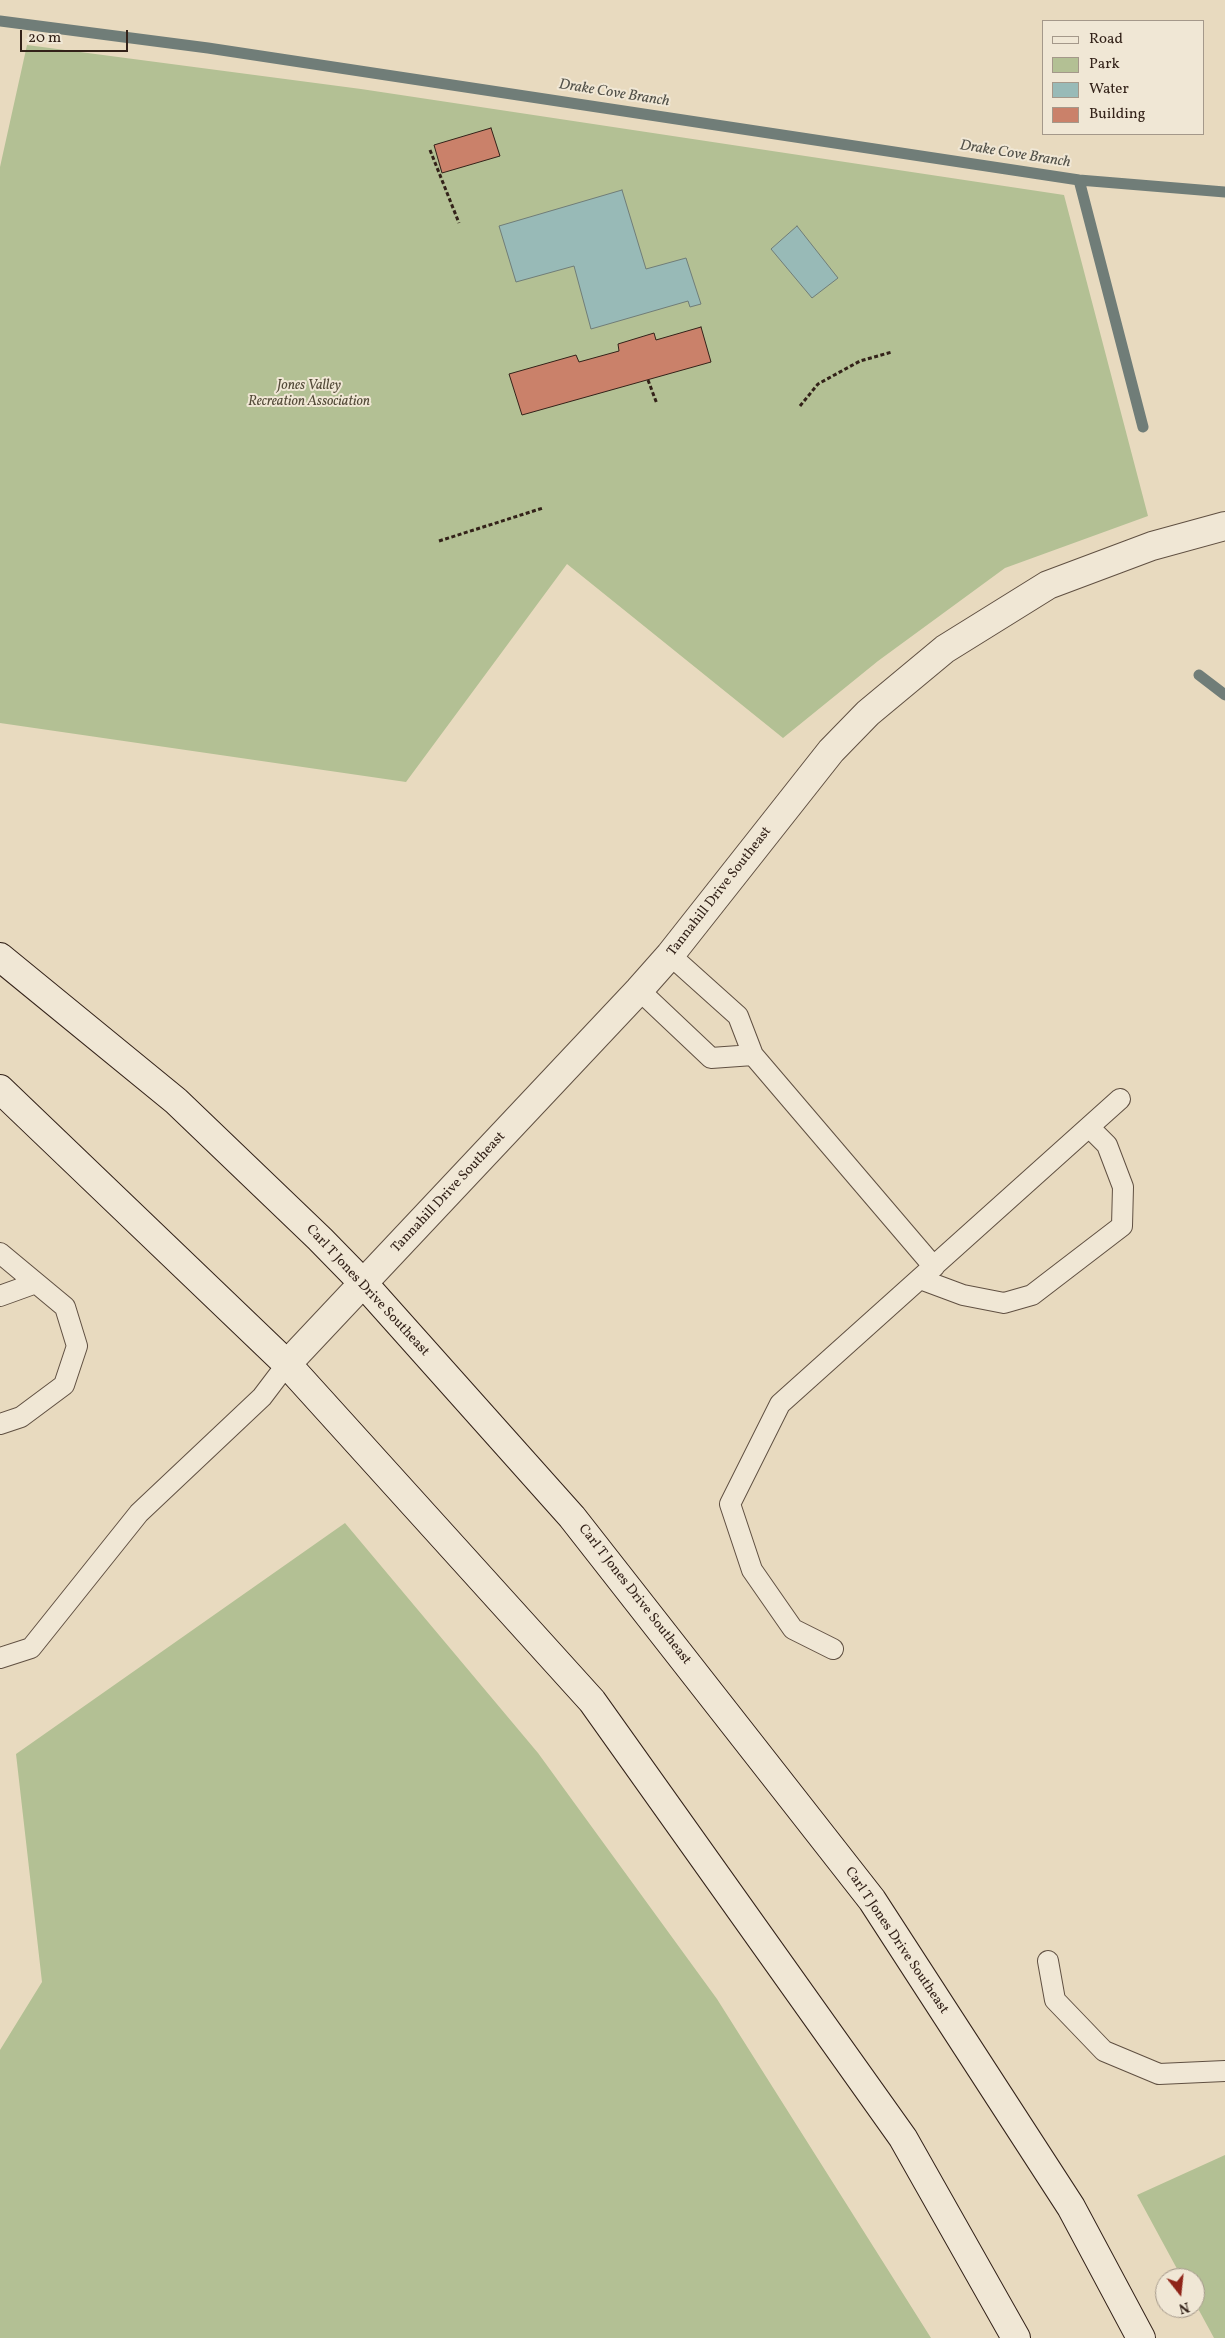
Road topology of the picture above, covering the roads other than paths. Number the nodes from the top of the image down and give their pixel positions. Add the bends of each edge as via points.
1 (1225, 526) edge
2 (670, 955) junction
3 (0, 957) edge
4 (639, 990) junction
5 (753, 1055) junction
6 (0, 1089) edge
7 (1120, 1099) dead end
8 (1089, 1127) junction
9 (0, 1252) edge
10 (927, 1273) junction
11 (36, 1283) junction
12 (364, 1284) junction
13 (0, 1296) edge
14 (287, 1364) junction
15 (0, 1424) edge
16 (833, 1650) dead end
17 (0, 1658) edge
18 (1048, 1961) dead end
19 (1225, 2071) edge
20 (1016, 2338) edge
21 (1141, 2338) edge

1 - 2 main road, Tannahill Drive Southeast via 1152,546 1048,585 944,649 868,713 831,751
2 - 4 main road, Tannahill Drive Southeast
2 - 5 lane via 738,1016
3 - 12 main road, Carl T Jones Drive Southeast via 176,1101
4 - 5 lane via 712,1058
4 - 12 main road, Tannahill Drive Southeast
5 - 10 lane
6 - 14 main road
7 - 8 lane
8 - 10 lane
8 - 10 lane via 1107,1145 1123,1186 1122,1226 1032,1295 1004,1303 963,1295
9 - 11 lane
10 - 16 lane via 780,1404 730,1504 752,1570 793,1629
11 - 13 lane
11 - 15 lane via 65,1307 77,1346 64,1385 21,1417
12 - 14 main road, Tannahill Drive Southeast
12 - 21 main road, Carl T Jones Drive Southeast via 572,1517 872,1900 1071,2207
14 - 17 lane via 262,1397 139,1513 32,1648
14 - 20 main road via 592,1701 903,2138
18 - 19 lane via 1055,2000 1104,2051 1160,2074

